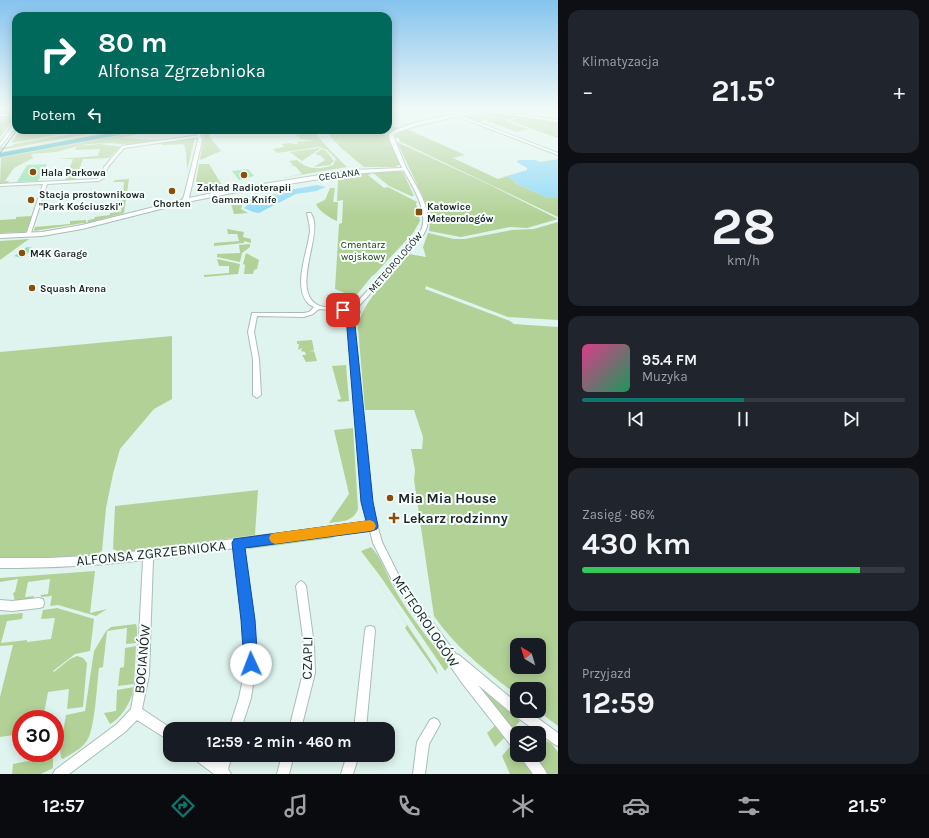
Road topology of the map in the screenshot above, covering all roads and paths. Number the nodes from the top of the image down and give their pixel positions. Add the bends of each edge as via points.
1 (25, 145) edge
2 (28, 145) edge
3 (136, 145) edge
4 (198, 145) edge
5 (394, 145) edge
6 (535, 145) edge
7 (0, 149) edge
8 (558, 154) edge
9 (405, 169) junction
10 (44, 183) junction
11 (0, 185) edge
12 (188, 199) junction
13 (309, 214) dead end
14 (28, 235) junction
15 (0, 236) edge
16 (318, 307) junction
17 (352, 311) junction
18 (257, 395) dead end
19 (372, 526) junction
20 (238, 543) junction
21 (148, 555) junction
22 (0, 563) edge
23 (302, 586) dead end
24 (39, 603) dead end
25 (0, 605) edge
26 (370, 631) dead end
27 (448, 652) junction
28 (510, 704) edge
29 (136, 712) junction
30 (526, 718) edge
31 (237, 722) edge
32 (297, 722) edge
33 (361, 722) edge
34 (434, 724) dead end
35 (534, 726) edge
36 (163, 730) edge
37 (510, 735) edge
38 (546, 735) edge
39 (558, 740) edge
40 (207, 762) edge
41 (224, 762) edge
42 (286, 762) edge
43 (351, 762) edge
44 (532, 762) edge
45 (222, 773) edge
46 (59, 774) edge
47 (283, 774) edge
48 (347, 774) edge
49 (419, 774) edge
50 (541, 774) edge

1 - 7 highway
2 - 7 highway
3 - 10 street via 123,147 99,179
4 - 12 street
5 - 9 street
6 - 8 street
9 - 12 street, CEGLANA via 351,172
9 - 17 street, METEOROLOGÓW via 425,211 425,227
10 - 11 street
10 - 14 street
12 - 14 street, CEGLANA via 82,227
13 - 16 street via 312,223 304,284 309,298
14 - 15 street, CEGLANA
16 - 17 street via 343,310 348,307
16 - 18 street via 304,315 254,314 251,332 256,359
17 - 19 street, METEOROLOGÓW via 367,502
19 - 20 street, ALFONSA ZGRZEBNIOKA
19 - 27 street, METEOROLOGÓW via 397,581
20 - 21 street, ALFONSA ZGRZEBNIOKA
20 - 31 street via 251,664 245,698
21 - 22 street, ALFONSA ZGRZEBNIOKA via 77,562
21 - 29 street, BOCIANÓW via 143,675
23 - 32 street, CZAPLI via 310,645 309,672
24 - 25 street
26 - 33 street
27 - 28 street
27 - 37 street, METEOROLOGÓW via 470,685
29 - 36 street
29 - 46 street via 121,728
30 - 35 street
34 - 49 street via 423,742
38 - 39 street
40 - 45 street
41 - 45 street
42 - 47 street
43 - 48 street
44 - 50 street

